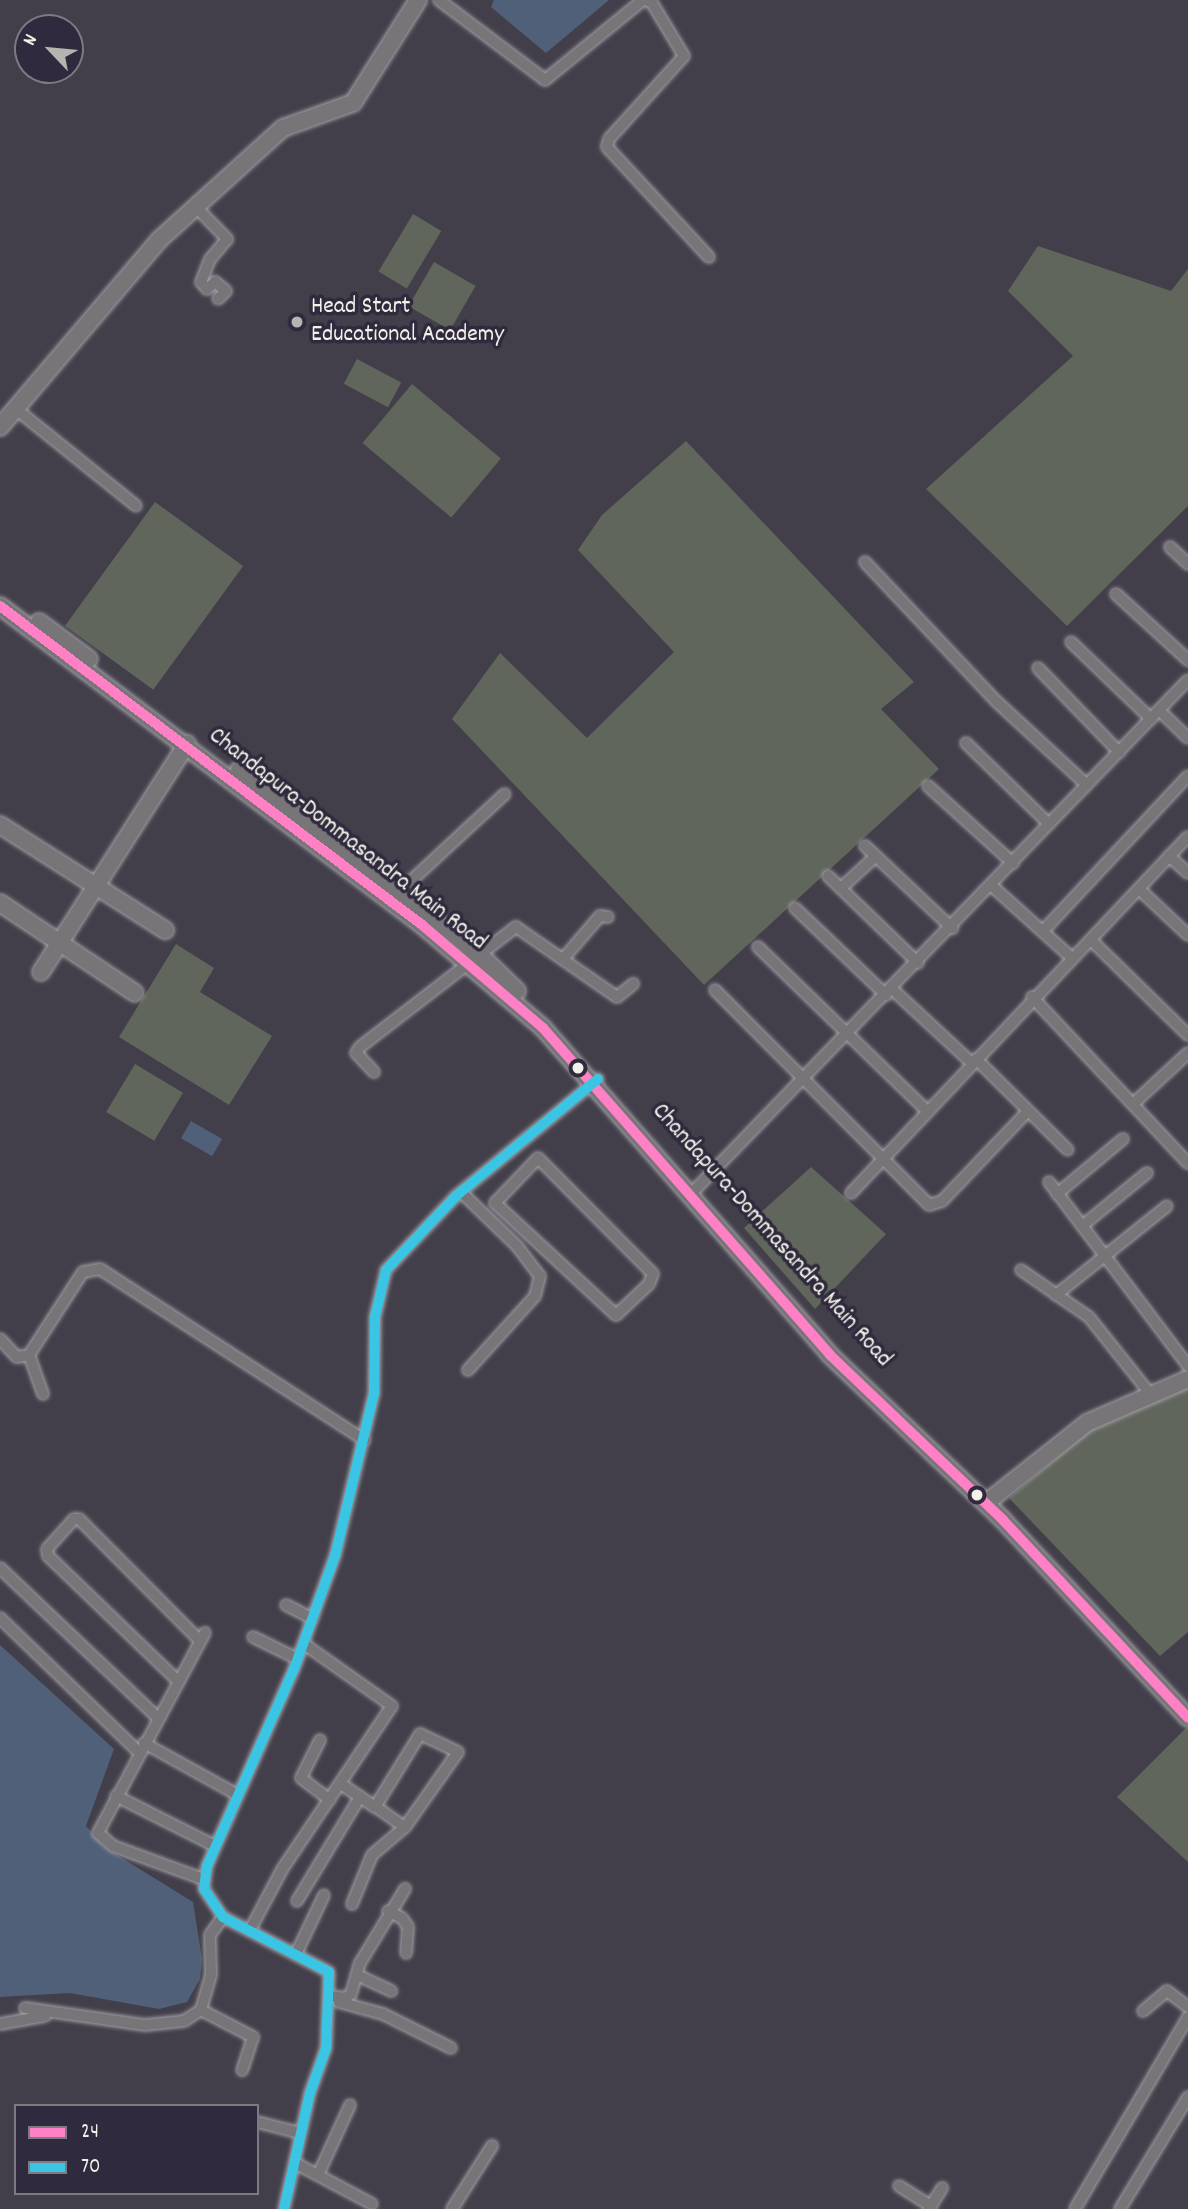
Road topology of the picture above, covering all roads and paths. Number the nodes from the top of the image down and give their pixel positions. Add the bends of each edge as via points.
1 (418, 0) edge
2 (439, 0) edge
3 (644, 0) edge
4 (196, 207) junction
5 (709, 257) dead end
6 (218, 299) dead end
7 (16, 409) junction
8 (0, 428) edge
9 (136, 506) dead end
10 (1170, 547) dead end
11 (865, 562) dead end
12 (1188, 564) edge
13 (0, 594) edge
14 (1115, 594) dead end
15 (0, 606) edge
16 (1071, 642) dead end
17 (1188, 660) edge
18 (1038, 668) dead end
19 (1188, 680) edge
20 (1160, 710) junction
21 (1151, 719) junction
22 (1188, 738) edge
23 (966, 743) dead end
24 (187, 744) junction
25 (1119, 752) junction
26 (1188, 776) edge
27 (1087, 785) junction
28 (928, 786) dead end
29 (505, 794) dead end
30 (1049, 824) junction
31 (0, 825) edge
32 (1188, 837) edge
33 (866, 846) dead end
34 (876, 856) junction
35 (1170, 856) junction
36 (1013, 863) junction
37 (1188, 873) edge
38 (828, 876) dead end
39 (96, 886) junction
40 (992, 886) junction
41 (841, 888) junction
42 (1139, 889) junction
43 (399, 892) junction
44 (0, 903) edge
45 (795, 908) dead end
46 (608, 918) dead end
47 (952, 928) junction
48 (165, 930) dead end
49 (1042, 931) junction
50 (1188, 935) edge
51 (1091, 940) junction
52 (60, 943) junction
53 (758, 947) dead end
54 (474, 958) junction
55 (1072, 958) junction
56 (563, 959) junction
57 (918, 963) junction
58 (41, 972) dead end
59 (633, 984) dead end
60 (715, 990) dead end
61 (889, 992) junction
62 (135, 993) dead end
63 (1032, 998) junction
64 (849, 1035) junction
65 (1188, 1035) edge
66 (1188, 1053) edge
67 (974, 1061) junction
68 (374, 1072) dead end
69 (595, 1082) junction
70 (802, 1082) junction
71 (1133, 1104) junction
72 (927, 1111) junction
73 (1028, 1111) junction
74 (1123, 1139) dead end
75 (1068, 1150) dead end
76 (880, 1161) junction
77 (502, 1162) junction
78 (1188, 1163) edge
79 (1147, 1173) dead end
80 (518, 1177) junction
81 (1049, 1182) dead end
82 (461, 1192) junction
83 (692, 1193) junction
84 (850, 1193) dead end
85 (1058, 1194) junction
86 (1167, 1206) dead end
87 (1082, 1226) junction
88 (1105, 1256) junction
89 (1021, 1270) dead end
90 (1056, 1295) junction
91 (0, 1339) edge
92 (29, 1355) junction
93 (1188, 1366) edge
94 (468, 1370) dead end
95 (1188, 1379) edge
96 (43, 1394) dead end
97 (1152, 1395) junction
98 (364, 1440) junction
99 (990, 1500) junction
100 (0, 1568) edge
101 (286, 1605) dead end
102 (0, 1618) edge
103 (313, 1619) junction
104 (253, 1637) dead end
105 (304, 1644) junction
106 (298, 1659) junction
107 (178, 1681) junction
108 (1188, 1702) edge
109 (158, 1718) junction
110 (1188, 1718) edge
111 (320, 1740) dead end
112 (142, 1748) junction
113 (341, 1784) junction
114 (238, 1795) junction
115 (116, 1796) junction
116 (359, 1797) junction
117 (330, 1800) junction
118 (376, 1807) junction
119 (405, 1827) junction
120 (215, 1846) junction
121 (203, 1879) junction
122 (405, 1889) dead end
123 (324, 1895) dead end
124 (297, 1901) dead end
125 (352, 1904) dead end
126 (388, 1911) junction
127 (223, 1917) junction
128 (250, 1930) junction
129 (406, 1953) dead end
130 (296, 1954) junction
131 (356, 1975) junction
132 (391, 1991) dead end
133 (330, 1999) junction
134 (1188, 2007) edge
135 (25, 2008) dead end
136 (201, 2010) junction
137 (1143, 2011) dead end
138 (85, 2017) junction
139 (1188, 2017) edge
140 (0, 2024) edge
141 (451, 2049) dead end
142 (242, 2070) dead end
143 (1188, 2097) edge
144 (350, 2105) dead end
145 (259, 2123) edge
146 (300, 2133) junction
147 (492, 2146) dead end
148 (295, 2163) junction
149 (318, 2175) junction
150 (899, 2186) dead end
151 (942, 2188) dead end
152 (372, 2204) dead end
153 (930, 2207) edge
154 (284, 2209) edge
155 (452, 2209) edge
156 (1075, 2209) edge
157 (1120, 2209) edge

1 - 4 main road via 353,103 283,128
2 - 3 street via 545,80
3 - 5 street via 652,3 684,56 609,139 607,147
4 - 6 street via 226,239 209,259 201,282 207,289 215,282 226,290
4 - 7 main road via 148,252
7 - 8 main road
7 - 9 street
10 - 12 street
11 - 27 street via 997,702
13 - 43 main road, Chandapura-Dommasandra Main Road
14 - 17 street
15 - 24 main road, Chandapura-Dommasandra Main Road
16 - 21 street
18 - 25 street
19 - 20 street
20 - 21 street
20 - 22 street
21 - 25 street
23 - 30 street
24 - 39 main road
24 - 54 main road, Chandapura-Dommasandra Main Road
25 - 27 street
26 - 49 street
27 - 30 street
28 - 36 street
29 - 43 street
30 - 36 street
31 - 39 main road
32 - 35 street
33 - 34 street
34 - 41 street
34 - 47 street
35 - 37 street
35 - 42 street
36 - 40 street
38 - 41 street
39 - 48 main road
39 - 52 main road
40 - 47 street
40 - 49 street
41 - 57 street
42 - 50 street
42 - 51 street
43 - 54 main road, Chandapura-Dommasandra Main Road
44 - 52 main road
45 - 61 street
46 - 56 street via 600,916
47 - 57 street
49 - 55 street
51 - 55 street
51 - 65 street
52 - 58 main road
52 - 62 main road
53 - 64 street
54 - 56 street via 516,927
54 - 68 street via 357,1051
54 - 69 main road, Chandapura-Dommasandra Main Road
55 - 63 street
56 - 59 street via 617,998
57 - 61 street
60 - 70 street
61 - 64 street
61 - 67 street
63 - 67 street
63 - 71 street
64 - 70 street
64 - 72 street
66 - 71 street
67 - 72 street
67 - 73 street
69 - 77 street
69 - 83 main road, Chandapura-Dommasandra Main Road
70 - 76 street
70 - 83 street
71 - 78 street
72 - 76 street
73 - 75 street
73 - 76 street via 942,1201 929,1205
74 - 85 street
76 - 84 street
77 - 80 street
77 - 82 street
79 - 87 street
80 - 80 street via 538,1158 543,1161 653,1273 649,1284 616,1315 497,1207 497,1199
81 - 85 street
82 - 94 street via 517,1245 540,1276 535,1296
82 - 98 street via 394,1259 380,1283 374,1393
83 - 99 main road, Chandapura-Dommasandra Main Road via 830,1355
85 - 87 street
86 - 88 street
87 - 88 street
88 - 90 street
88 - 93 street
89 - 90 street
90 - 97 street via 1089,1317
91 - 92 street via 17,1357
92 - 96 street
92 - 98 street via 83,1272 100,1269
95 - 97 main road
97 - 99 main road via 1087,1423
98 - 103 street via 335,1556
99 - 108 main road, Chandapura-Dommasandra Main Road
99 - 110 main road, Chandapura-Dommasandra Main Road
100 - 109 street
101 - 103 street
102 - 112 street
103 - 105 street
104 - 106 street
105 - 106 street
105 - 113 street via 392,1706
106 - 114 street
107 - 107 street via 48,1556 47,1549 74,1519 203,1637
107 - 109 street
109 - 112 street
111 - 117 street via 301,1778
112 - 114 street
112 - 115 street
113 - 116 street
113 - 117 street
114 - 120 street
115 - 120 street
115 - 121 street via 100,1825 101,1838
116 - 118 street
116 - 124 street
117 - 128 street via 283,1868
118 - 119 street
118 - 119 street via 420,1734 458,1752
119 - 125 street via 372,1855
120 - 121 street
121 - 127 street via 208,1899
122 - 126 street
123 - 130 street
126 - 129 street via 408,1927
126 - 131 street
127 - 128 street
127 - 136 street via 209,1935 211,1975
128 - 130 street
130 - 133 street via 327,1968
131 - 132 street
131 - 133 street via 348,1997
133 - 141 street via 383,2014
133 - 146 street via 326,2048
134 - 137 street via 1167,1991
135 - 138 street
136 - 138 street via 184,2021 145,2025
136 - 142 street via 253,2037
138 - 140 street via 38,2016
139 - 156 street
143 - 157 street
144 - 149 street
145 - 146 street
146 - 148 street
147 - 155 street
148 - 149 street
148 - 154 street
149 - 152 street
150 - 153 street
151 - 153 street

